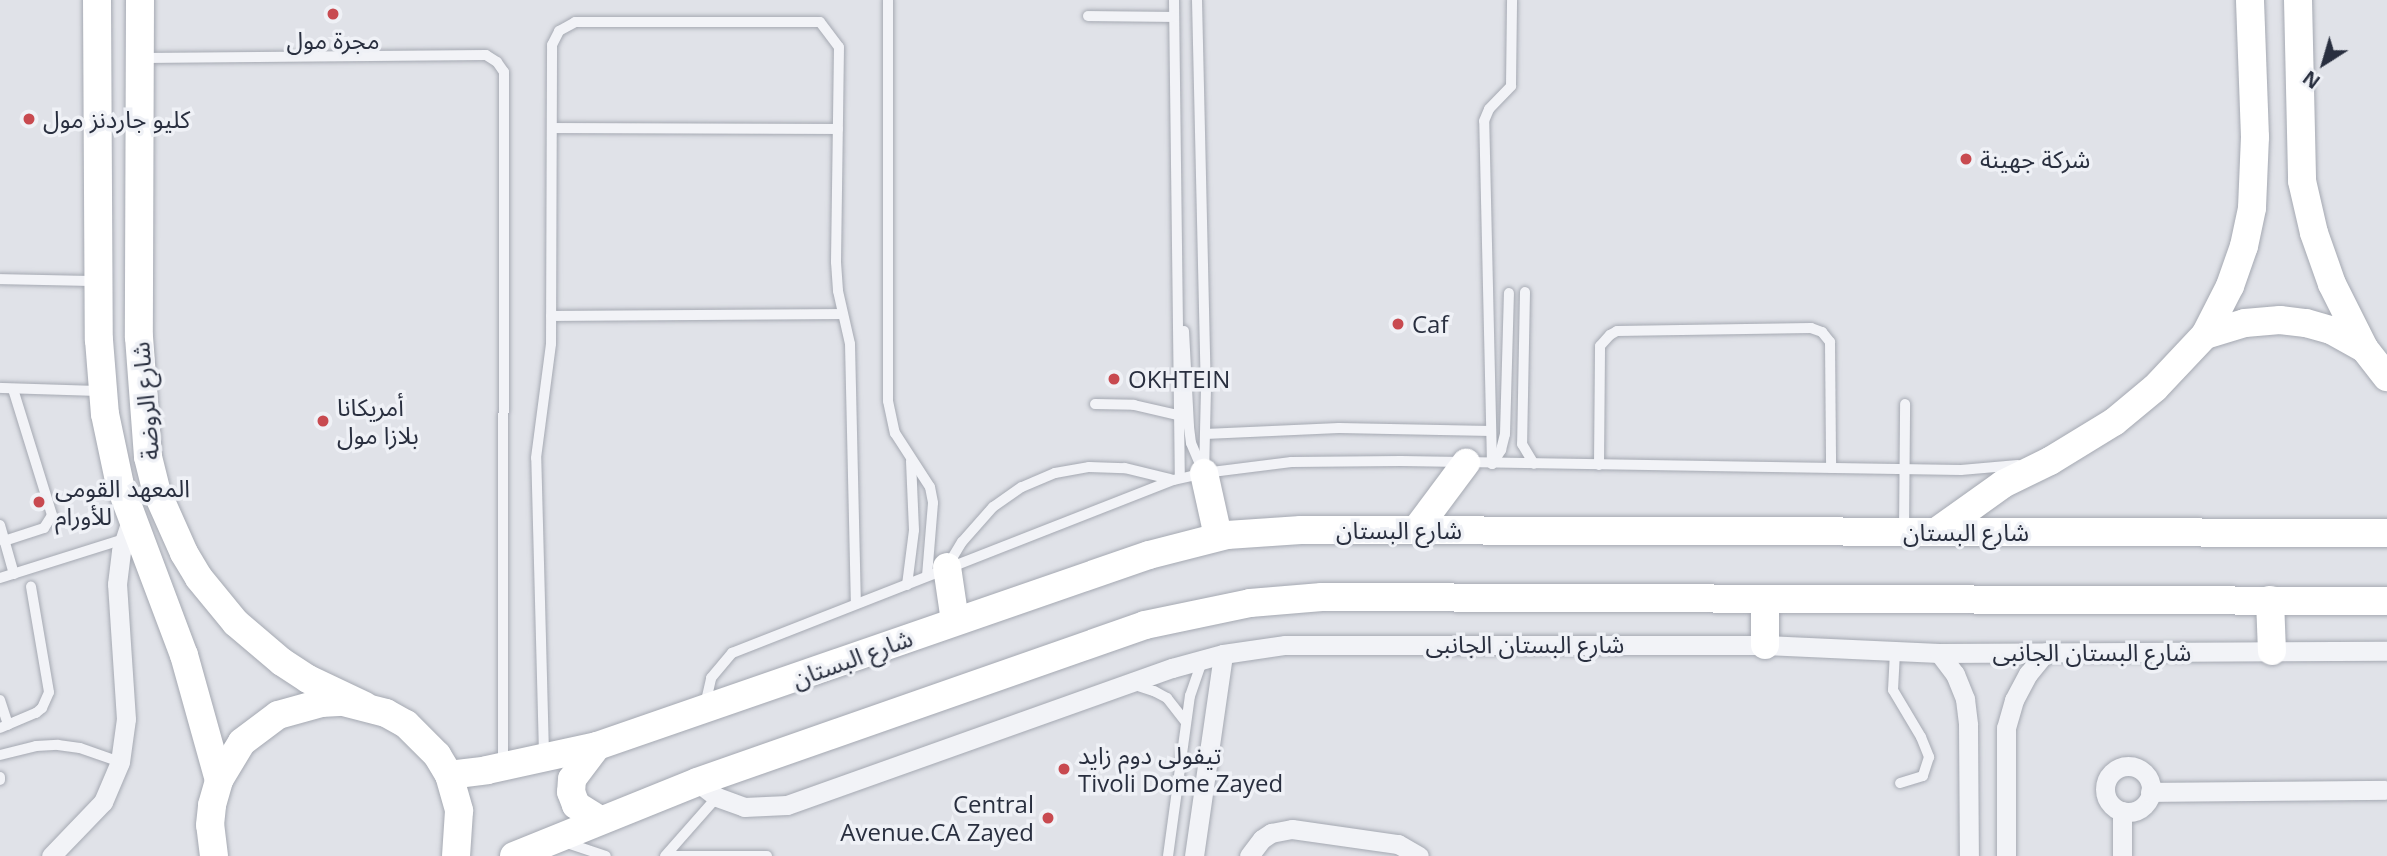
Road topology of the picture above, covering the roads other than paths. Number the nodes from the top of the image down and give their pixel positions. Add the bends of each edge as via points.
1 (96, 0) edge
2 (140, 0) edge
3 (888, 0) edge
4 (1174, 0) edge
5 (1197, 0) edge
6 (1512, 0) edge
7 (2250, 0) edge
8 (2298, 0) edge
9 (1088, 16) dead end
10 (1174, 17) junction
11 (140, 58) junction
12 (552, 128) junction
13 (838, 128) junction
14 (0, 279) edge
15 (99, 281) junction
16 (1525, 292) dead end
17 (1508, 293) dead end
18 (842, 314) junction
19 (551, 316) junction
20 (1184, 331) dead end
21 (2206, 335) junction
22 (2364, 348) junction
23 (2387, 377) edge
24 (0, 388) edge
25 (13, 389) junction
26 (102, 391) junction
27 (1095, 404) dead end
28 (1905, 404) dead end
29 (1177, 415) junction
30 (1492, 431) junction
31 (1205, 434) junction
32 (911, 460) junction
33 (2050, 461) junction
34 (1479, 463) junction
35 (1534, 464) junction
36 (1599, 465) junction
37 (1831, 468) junction
38 (1905, 469) junction
39 (1186, 477) junction
40 (0, 525) edge
41 (128, 530) junction
42 (1416, 530) junction
43 (1904, 531) junction
44 (1936, 532) junction
45 (2387, 533) edge
46 (1218, 536) junction
47 (4, 541) junction
48 (937, 571) junction
49 (14, 574) junction
50 (0, 578) edge
51 (908, 585) junction
52 (31, 587) dead end
53 (1765, 599) junction
54 (2270, 600) junction
55 (2387, 601) edge
56 (856, 603) junction
57 (955, 621) junction
58 (1765, 645) junction
59 (2272, 651) junction
60 (2387, 651) edge
61 (1895, 652) junction
62 (2046, 652) junction
63 (1939, 653) junction
64 (1223, 654) junction
65 (1203, 659) junction
66 (1125, 685) junction
67 (0, 700) edge
68 (365, 706) junction
69 (704, 711) junction
70 (1186, 722) junction
71 (4, 726) edge
72 (597, 746) junction
73 (0, 755) edge
74 (544, 758) junction
75 (120, 762) junction
76 (503, 767) junction
77 (449, 775) junction
78 (219, 780) junction
79 (1900, 783) dead end
80 (707, 789) junction
81 (2386, 791) edge
82 (2150, 792) junction
83 (2122, 811) junction
84 (600, 820) junction
85 (554, 838) junction
86 (208, 852) edge
87 (51, 856) edge
88 (456, 856) edge
89 (514, 856) edge
90 (606, 856) edge
91 (665, 856) edge
92 (675, 856) edge
93 (767, 856) edge
94 (1168, 856) edge
95 (1194, 856) edge
96 (1249, 856) edge
97 (1419, 856) edge
98 (1969, 856) edge
99 (2006, 856) edge
100 (2122, 856) edge

1 - 15 street, شارع الروضة
2 - 11 street, شارع الروضة
3 - 32 lane via 888,401 895,433
4 - 10 lane
5 - 31 lane
6 - 30 lane via 1511,86 1484,121
7 - 21 street via 2255,137 2252,208 2230,286
8 - 22 street via 2302,181 2332,284
9 - 10 lane
10 - 29 lane
11 - 68 street, شارع الروضة via 139,337 144,423 156,490 199,578 236,622 308,679
11 - 76 lane via 486,55 504,72
12 - 13 lane
12 - 13 lane via 552,46 559,31 575,22 820,22 839,47
12 - 19 lane
13 - 18 lane via 836,262
14 - 15 lane
15 - 26 street, شارع الروضة
16 - 35 lane via 1522,444
17 - 34 lane via 1505,434 1501,450
18 - 19 lane
18 - 56 lane via 850,344
19 - 74 lane via 537,458
20 - 39 lane via 1191,443
21 - 22 street via 2245,323 2280,320 2331,330
21 - 33 street via 2114,422
22 - 23 street
24 - 25 lane
25 - 26 lane
25 - 47 lane via 52,515 44,528
26 - 41 street, شارع الروضة
27 - 29 lane via 1134,405
28 - 38 lane
29 - 39 lane
30 - 31 lane via 1339,428
30 - 34 lane
31 - 39 lane
32 - 48 lane via 925,475 933,503
32 - 51 lane via 915,508
33 - 38 lane via 1984,469
33 - 44 street via 2003,484
34 - 35 lane
34 - 39 lane via 1291,462
34 - 42 street
35 - 36 lane
36 - 37 lane
36 - 37 lane via 1600,346 1610,335 1617,331 1811,328 1830,342
37 - 38 lane
38 - 43 lane
39 - 46 street
39 - 48 lane
39 - 48 lane via 1089,467 1055,473 1022,487 993,507
40 - 47 lane
41 - 49 lane
41 - 75 street via 117,584 126,719
41 - 78 street, شارع الروضة via 184,655
42 - 43 street, شارع البستان
42 - 46 street, شارع البستان via 1278,530
43 - 44 street, شارع البستان
44 - 45 street, شارع البستان
46 - 57 street, شارع البستان
47 - 49 lane
48 - 51 lane
48 - 57 street
49 - 50 lane
51 - 56 lane
52 - 71 lane via 49,692 43,708
53 - 54 street
53 - 58 street
53 - 80 street via 1322,597 1215,608 1145,625
54 - 55 street
54 - 59 street
56 - 69 lane via 732,653 711,678
57 - 69 street, شارع البستان
58 - 61 street, شارع البستان الجانبى
58 - 64 street, شارع البستان الجانبى via 1317,643
59 - 60 street, شارع البستان الجانبى
59 - 62 street, شارع البستان الجانبى
61 - 63 street, شارع البستان الجانبى
61 - 79 lane via 1893,690 1929,757 1923,776
62 - 63 street, شارع البستان الجانبى
62 - 99 street via 2014,700 2006,728
63 - 98 street via 1955,674 1965,699
64 - 65 street, شارع البستان الجانبى
64 - 95 street
65 - 66 street, شارع البستان الجانبى
65 - 70 lane
66 - 70 lane via 1167,698
66 - 80 street, شارع البستان الجانبى via 787,805 758,809
67 - 71 lane
68 - 77 street, شارع الروضة via 414,731
68 - 78 street via 321,703 278,715 243,742
69 - 72 street, شارع البستان
70 - 94 lane
72 - 74 street, شارع البستان
72 - 84 street via 572,779 571,792 576,805
73 - 75 lane via 58,746
74 - 76 street, شارع البستان
75 - 87 street via 103,802
76 - 77 street, شارع البستان
77 - 88 street, شارع الروضة via 459,811
78 - 86 street
80 - 84 street
80 - 91 lane
81 - 82 street
82 - 83 street via 2145,804 2135,811
82 - 83 street via 2142,771 2120,767 2110,774 2105,796
83 - 100 street
84 - 85 street
85 - 89 street
85 - 90 lane
92 - 93 lane
96 - 97 street via 1271,833 1292,829 1398,844

